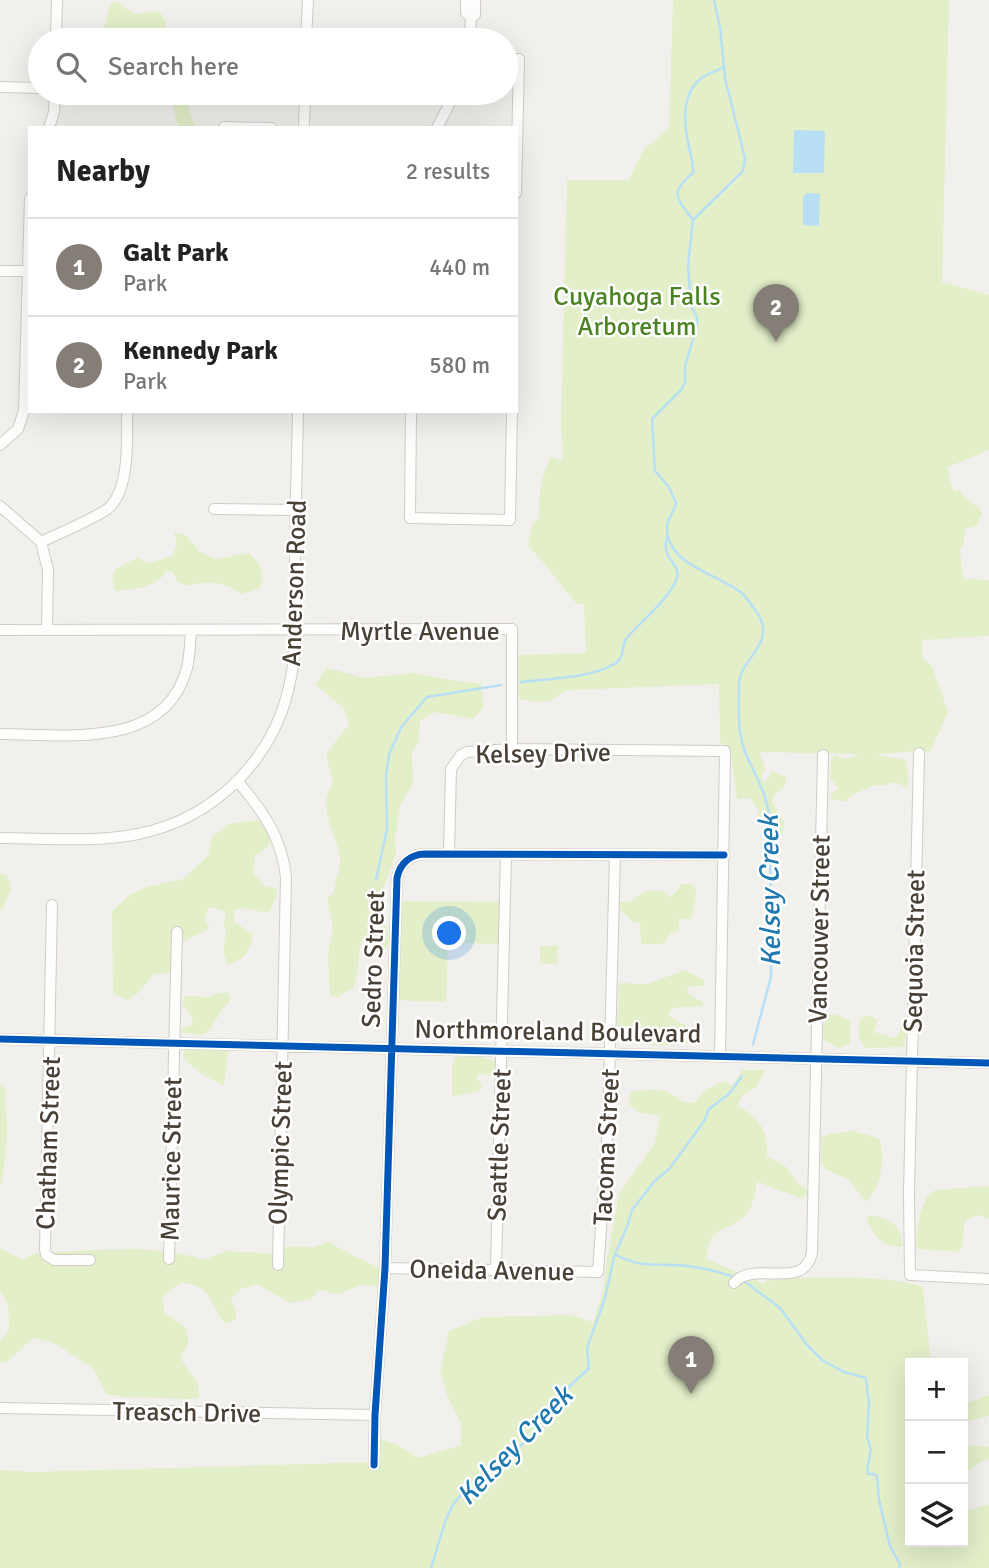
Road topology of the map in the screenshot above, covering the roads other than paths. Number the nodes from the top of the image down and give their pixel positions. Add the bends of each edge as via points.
1 (57, 0) edge
2 (308, 0) edge
3 (466, 0) edge
4 (475, 0) edge
5 (471, 17) junction
6 (56, 28) edge
7 (307, 28) edge
8 (471, 28) edge
9 (518, 59) edge
10 (0, 87) edge
11 (28, 88) edge
12 (518, 104) edge
13 (54, 105) edge
14 (305, 105) edge
15 (449, 105) edge
16 (518, 105) edge
17 (50, 126) edge
18 (304, 126) edge
19 (438, 126) edge
20 (518, 126) edge
21 (0, 271) edge
22 (28, 271) edge
23 (28, 295) edge
24 (127, 413) edge
25 (298, 413) edge
26 (411, 413) edge
27 (512, 413) edge
28 (0, 445) edge
29 (0, 506) edge
30 (214, 509) dead end
31 (296, 510) junction
32 (41, 542) junction
33 (0, 630) edge
34 (47, 630) junction
35 (295, 630) junction
36 (191, 631) junction
37 (0, 734) edge
38 (512, 749) junction
39 (919, 753) dead end
40 (823, 755) dead end
41 (238, 782) junction
42 (0, 838) edge
43 (449, 853) junction
44 (506, 854) junction
45 (615, 855) junction
46 (724, 855) junction
47 (52, 905) dead end
48 (177, 932) dead end
49 (0, 1039) edge
50 (50, 1040) junction
51 (174, 1043) junction
52 (283, 1046) junction
53 (391, 1049) junction
54 (501, 1051) junction
55 (611, 1054) junction
56 (720, 1056) junction
57 (816, 1059) junction
58 (912, 1061) junction
59 (989, 1063) edge
60 (169, 1259) dead end
61 (90, 1260) dead end
62 (278, 1265) dead end
63 (386, 1268) junction
64 (496, 1269) junction
65 (598, 1272) joint
66 (989, 1279) edge
67 (734, 1283) dead end
68 (0, 1408) edge
69 (374, 1415) junction
70 (374, 1465) dead end

1 - 6 street
2 - 7 street
3 - 5 street via 466,13
4 - 5 street
5 - 8 street
9 - 12 street
10 - 11 street
13 - 17 street
14 - 18 street
15 - 19 street
16 - 20 street
21 - 22 street
23 - 28 street via 23,417 13,435
24 - 32 street via 124,473 115,510
25 - 31 street, Anderson Road
26 - 27 street via 410,518 510,520
29 - 32 street
30 - 31 street
31 - 35 street, Anderson Road
32 - 34 street via 48,570
33 - 34 street, Myrtle Avenue
34 - 36 street, Myrtle Avenue
35 - 36 street, Myrtle Avenue
35 - 38 street, Myrtle Avenue via 512,629
35 - 41 street, Anderson Road via 292,674 281,715
36 - 37 street via 190,657 180,687 164,708 145,722 108,734
38 - 43 street, Kelsey Drive via 473,750 454,763
38 - 46 street, Kelsey Drive via 725,751
39 - 58 street, Sequoia Street
40 - 57 street, Vancouver Street
41 - 42 street, Anderson Road via 187,817 141,833
41 - 52 street, Olympic Street via 265,816 284,864
43 - 44 street, Sedro Street
43 - 53 street, Sedro Street via 411,856 398,872
44 - 45 street, Sedro Street
44 - 54 street, Seattle Street
45 - 46 street, Sedro Street
45 - 55 street, Tacoma Street
46 - 56 street
47 - 50 street, Chatham Street
48 - 51 street, Maurice Street
49 - 50 street, Northmoreland Boulevard
50 - 51 street, Northmoreland Boulevard
50 - 61 street, Chatham Street via 46,1255 54,1260
51 - 52 street, Northmoreland Boulevard
51 - 60 street, Maurice Street
52 - 53 street, Northmoreland Boulevard
52 - 62 street, Olympic Street
53 - 54 street, Northmoreland Boulevard
53 - 63 street, Sedro Street
54 - 55 street, Northmoreland Boulevard
54 - 64 street, Seattle Street
55 - 56 street, Northmoreland Boulevard
55 - 65 street, Tacoma Street
56 - 57 street, Northmoreland Boulevard
57 - 58 street, Northmoreland Boulevard
57 - 67 street, Vancouver Street via 812,1253 804,1270 744,1274
58 - 59 street, Northmoreland Boulevard
58 - 66 street, Sequoia Street via 910,1275
63 - 64 street, Oneida Avenue
63 - 69 street, Sedro Street
64 - 65 street, Oneida Avenue
68 - 69 street, Treasch Drive
69 - 70 street, Sedro Street

